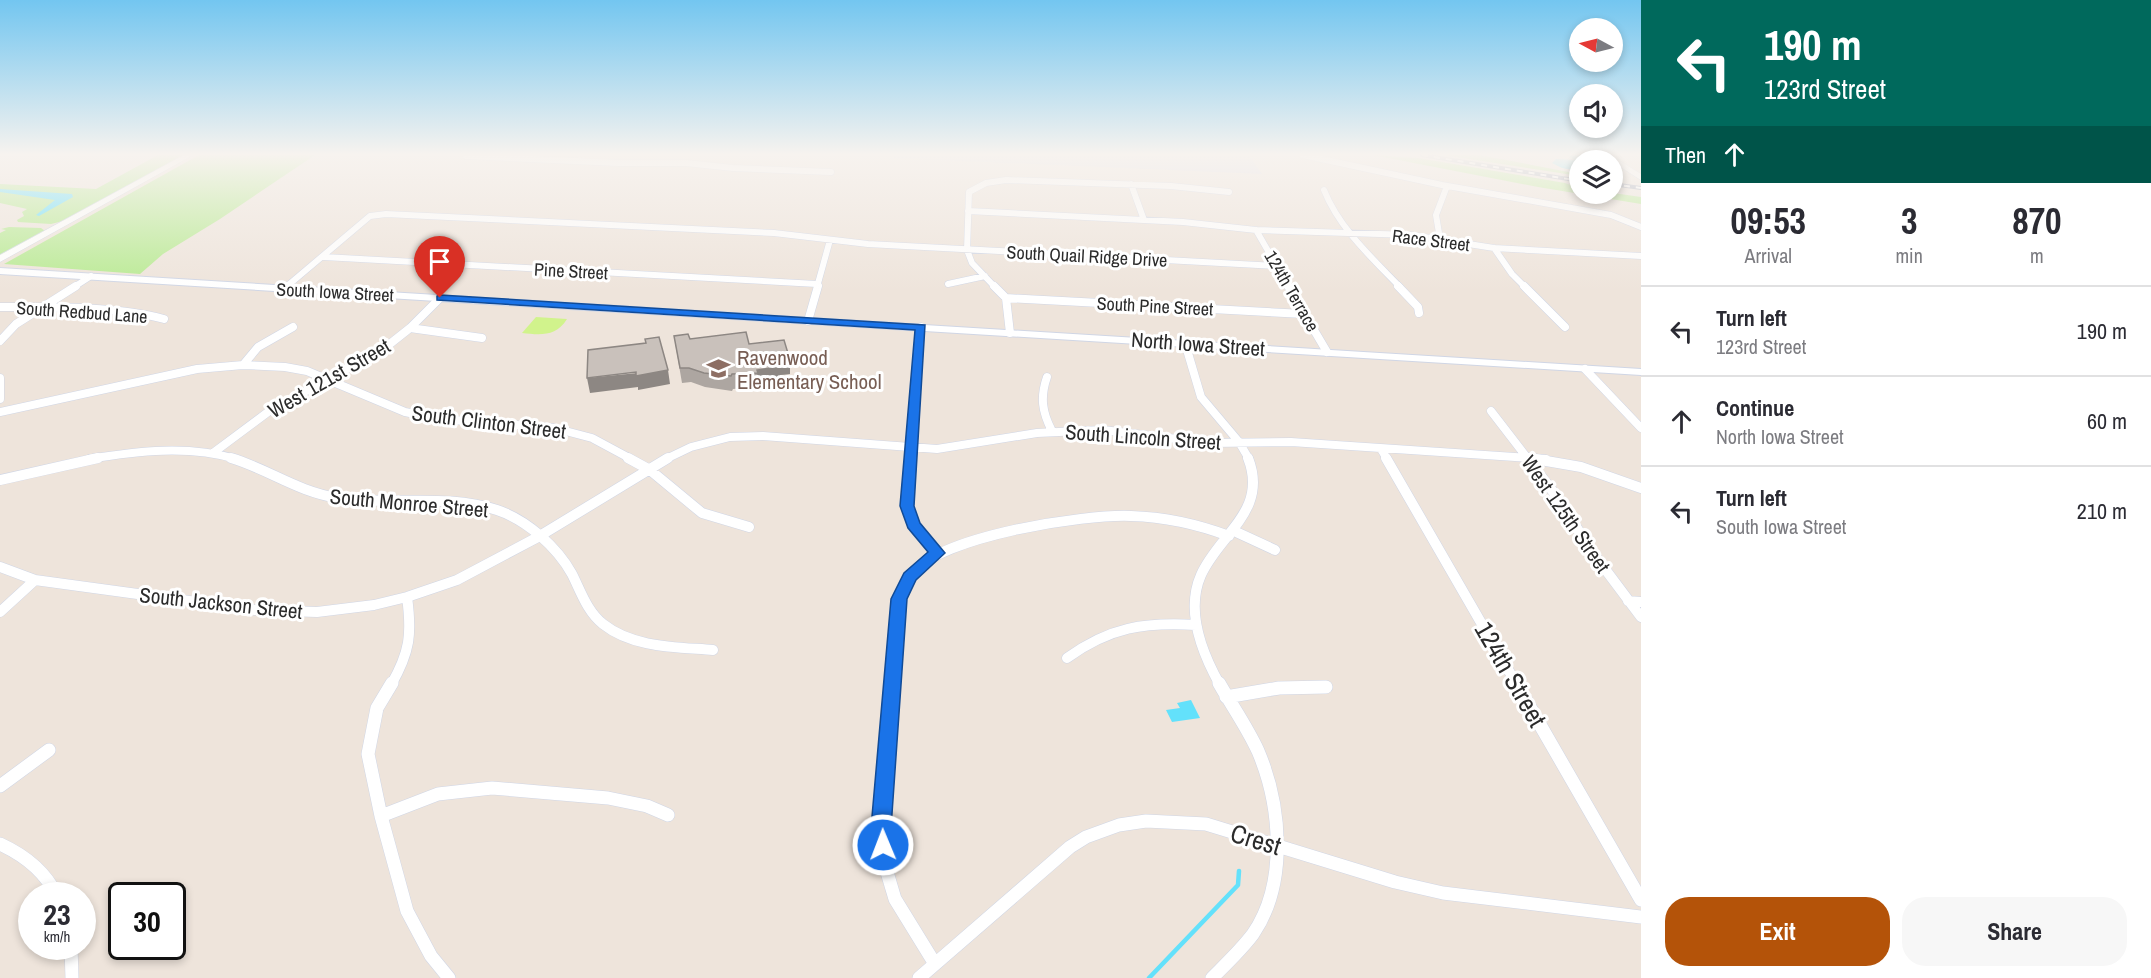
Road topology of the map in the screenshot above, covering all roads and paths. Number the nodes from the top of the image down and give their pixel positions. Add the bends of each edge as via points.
1 (105, 201) edge
2 (969, 201) edge
3 (1137, 201) edge
4 (1328, 201) edge
5 (1441, 201) edge
6 (1516, 201) edge
7 (968, 211) junction
8 (1144, 220) junction
9 (1641, 227) edge
10 (1256, 230) junction
11 (1352, 233) junction
12 (1440, 239) junction
13 (830, 240) junction
14 (1494, 248) junction
15 (967, 250) junction
16 (1641, 256) edge
17 (324, 257) junction
18 (0, 259) edge
19 (1278, 266) junction
20 (0, 271) edge
21 (91, 276) junction
22 (985, 276) junction
23 (817, 284) junction
24 (948, 284) dead end
25 (284, 289) junction
26 (440, 298) junction
27 (1006, 298) junction
28 (0, 307) edge
29 (42, 307) junction
30 (1419, 313) dead end
31 (1304, 314) junction
32 (164, 319) dead end
33 (808, 321) junction
34 (292, 327) dead end
35 (921, 327) junction
36 (1565, 327) dead end
37 (410, 328) junction
38 (1010, 333) junction
39 (482, 338) dead end
40 (0, 340) edge
41 (1185, 344) junction
42 (1327, 352) junction
43 (243, 365) junction
44 (1585, 369) junction
45 (1641, 372) edge
46 (1047, 377) dead end
47 (0, 378) edge
48 (327, 380) junction
49 (0, 399) edge
50 (1491, 411) dead end
51 (0, 412) edge
52 (1630, 416) junction
53 (1641, 417) edge
54 (1641, 428) edge
55 (1052, 432) junction
56 (1239, 443) junction
57 (913, 448) junction
58 (1381, 449) junction
59 (213, 453) junction
60 (1529, 458) junction
61 (650, 470) junction
62 (0, 480) edge
63 (1641, 488) edge
64 (749, 527) dead end
65 (1232, 534) junction
66 (536, 535) junction
67 (1275, 550) dead end
68 (937, 553) junction
69 (0, 567) edge
70 (35, 580) junction
71 (406, 597) junction
72 (1628, 601) junction
73 (1641, 602) edge
74 (0, 612) edge
75 (1641, 617) edge
76 (1196, 626) junction
77 (713, 650) dead end
78 (1067, 658) dead end
79 (1326, 687) dead end
80 (1226, 697) junction
81 (48, 750) dead end
82 (0, 786) edge
83 (668, 815) dead end
84 (381, 816) junction
85 (0, 844) edge
86 (1276, 845) junction
87 (48, 882) edge
88 (1641, 900) edge
89 (1641, 917) edge
90 (71, 960) edge
91 (935, 964) junction
92 (72, 978) edge
93 (449, 978) edge
94 (919, 978) edge
95 (1212, 978) edge

1 - 18 main road
2 - 7 street
3 - 8 street
4 - 11 street
5 - 12 street via 1436,215
6 - 9 street via 1611,215
7 - 8 street, Race Street
7 - 15 street
8 - 10 street, Race Street
10 - 11 street, Race Street
10 - 19 street, 124th Terrace
11 - 12 street, Race Street
11 - 30 street via 1418,307
12 - 14 street, Race Street
13 - 15 street, South Quail Ridge Drive
13 - 17 street, South Quail Ridge Drive via 774,233 386,214 370,216
13 - 23 street
14 - 16 street, Race Street
14 - 36 street via 1512,274
15 - 19 street, South Quail Ridge Drive
15 - 22 street via 972,263
17 - 23 street, Pine Street
17 - 25 street, South Quail Ridge Drive
19 - 31 street, 124th Terrace
20 - 21 street, South Iowa Street
21 - 25 street, South Iowa Street
21 - 29 street
22 - 24 street
22 - 27 street
23 - 33 street
25 - 26 street, South Iowa Street
26 - 33 street, South Iowa Street
26 - 37 street, West 121st Street
27 - 31 street, South Pine Street
27 - 38 street
28 - 29 street, South Redbud Lane
29 - 32 street, South Redbud Lane via 146,314
29 - 40 street
31 - 42 street, 124th Terrace
33 - 35 street, South Iowa Street
34 - 43 street via 258,347
35 - 38 street, North Iowa Street
35 - 57 street
37 - 39 street
37 - 48 street, West 121st Street via 375,354
38 - 41 street, North Iowa Street
41 - 42 street, North Iowa Street
41 - 56 street via 1200,395
42 - 44 street, North Iowa Street
43 - 48 street, South Clinton Street via 297,369
43 - 51 street, South Clinton Street via 184,371
44 - 45 street, North Iowa Street
44 - 52 street
46 - 55 street via 1040,403
47 - 49 street
48 - 59 street, West 121st Street via 254,421
48 - 61 street, South Clinton Street via 390,408 422,416 577,432 605,443
50 - 60 street, West 125th Street
52 - 53 street
52 - 54 street
55 - 56 street, South Lincoln Street via 1128,432
55 - 57 street, South Lincoln Street via 951,448
56 - 58 street, South Lincoln Street via 1291,442
56 - 65 street via 1252,471 1252,488 1250,504
57 - 61 street, South Lincoln Street via 730,436 691,447
57 - 68 street via 908,515
58 - 60 street, South Lincoln Street
58 - 88 street, 124th Street
59 - 62 street, South Monroe Street via 158,452 97,458
59 - 66 street, South Monroe Street via 312,493 361,501 486,507 511,517
60 - 63 street, South Lincoln Street via 1581,467
60 - 72 street, West 125th Street
61 - 64 street, South Clinton Street via 702,513
61 - 66 street, South Lincoln Street
65 - 67 street
65 - 68 street via 1170,519 1096,516 1056,522
65 - 76 street via 1214,551 1200,574 1194,594
66 - 71 street, South Jackson Street via 457,580
66 - 77 street, South Monroe Street via 562,558 590,610 614,632 635,640
68 - 91 street via 909,577 899,599 881,828 884,862 895,899
69 - 70 street, South Jackson Street
70 - 71 street, South Jackson Street via 276,612 341,610
70 - 74 street
71 - 84 street via 410,639 398,672 377,708 369,745
72 - 73 street
72 - 75 street, West 125th Street
76 - 78 street via 1168,623 1126,627 1099,636
76 - 80 street
79 - 80 street via 1279,688
80 - 86 street via 1262,760 1277,828
81 - 82 street
83 - 84 street via 608,798 492,788 438,794
84 - 93 street via 407,911 431,956
85 - 87 street via 29,861
86 - 89 street, Crest via 1443,893
86 - 91 street, Crest via 1206,824 1146,821 1119,825 1070,847
86 - 95 street via 1272,883 1257,927
90 - 92 street
91 - 94 street, Crest

